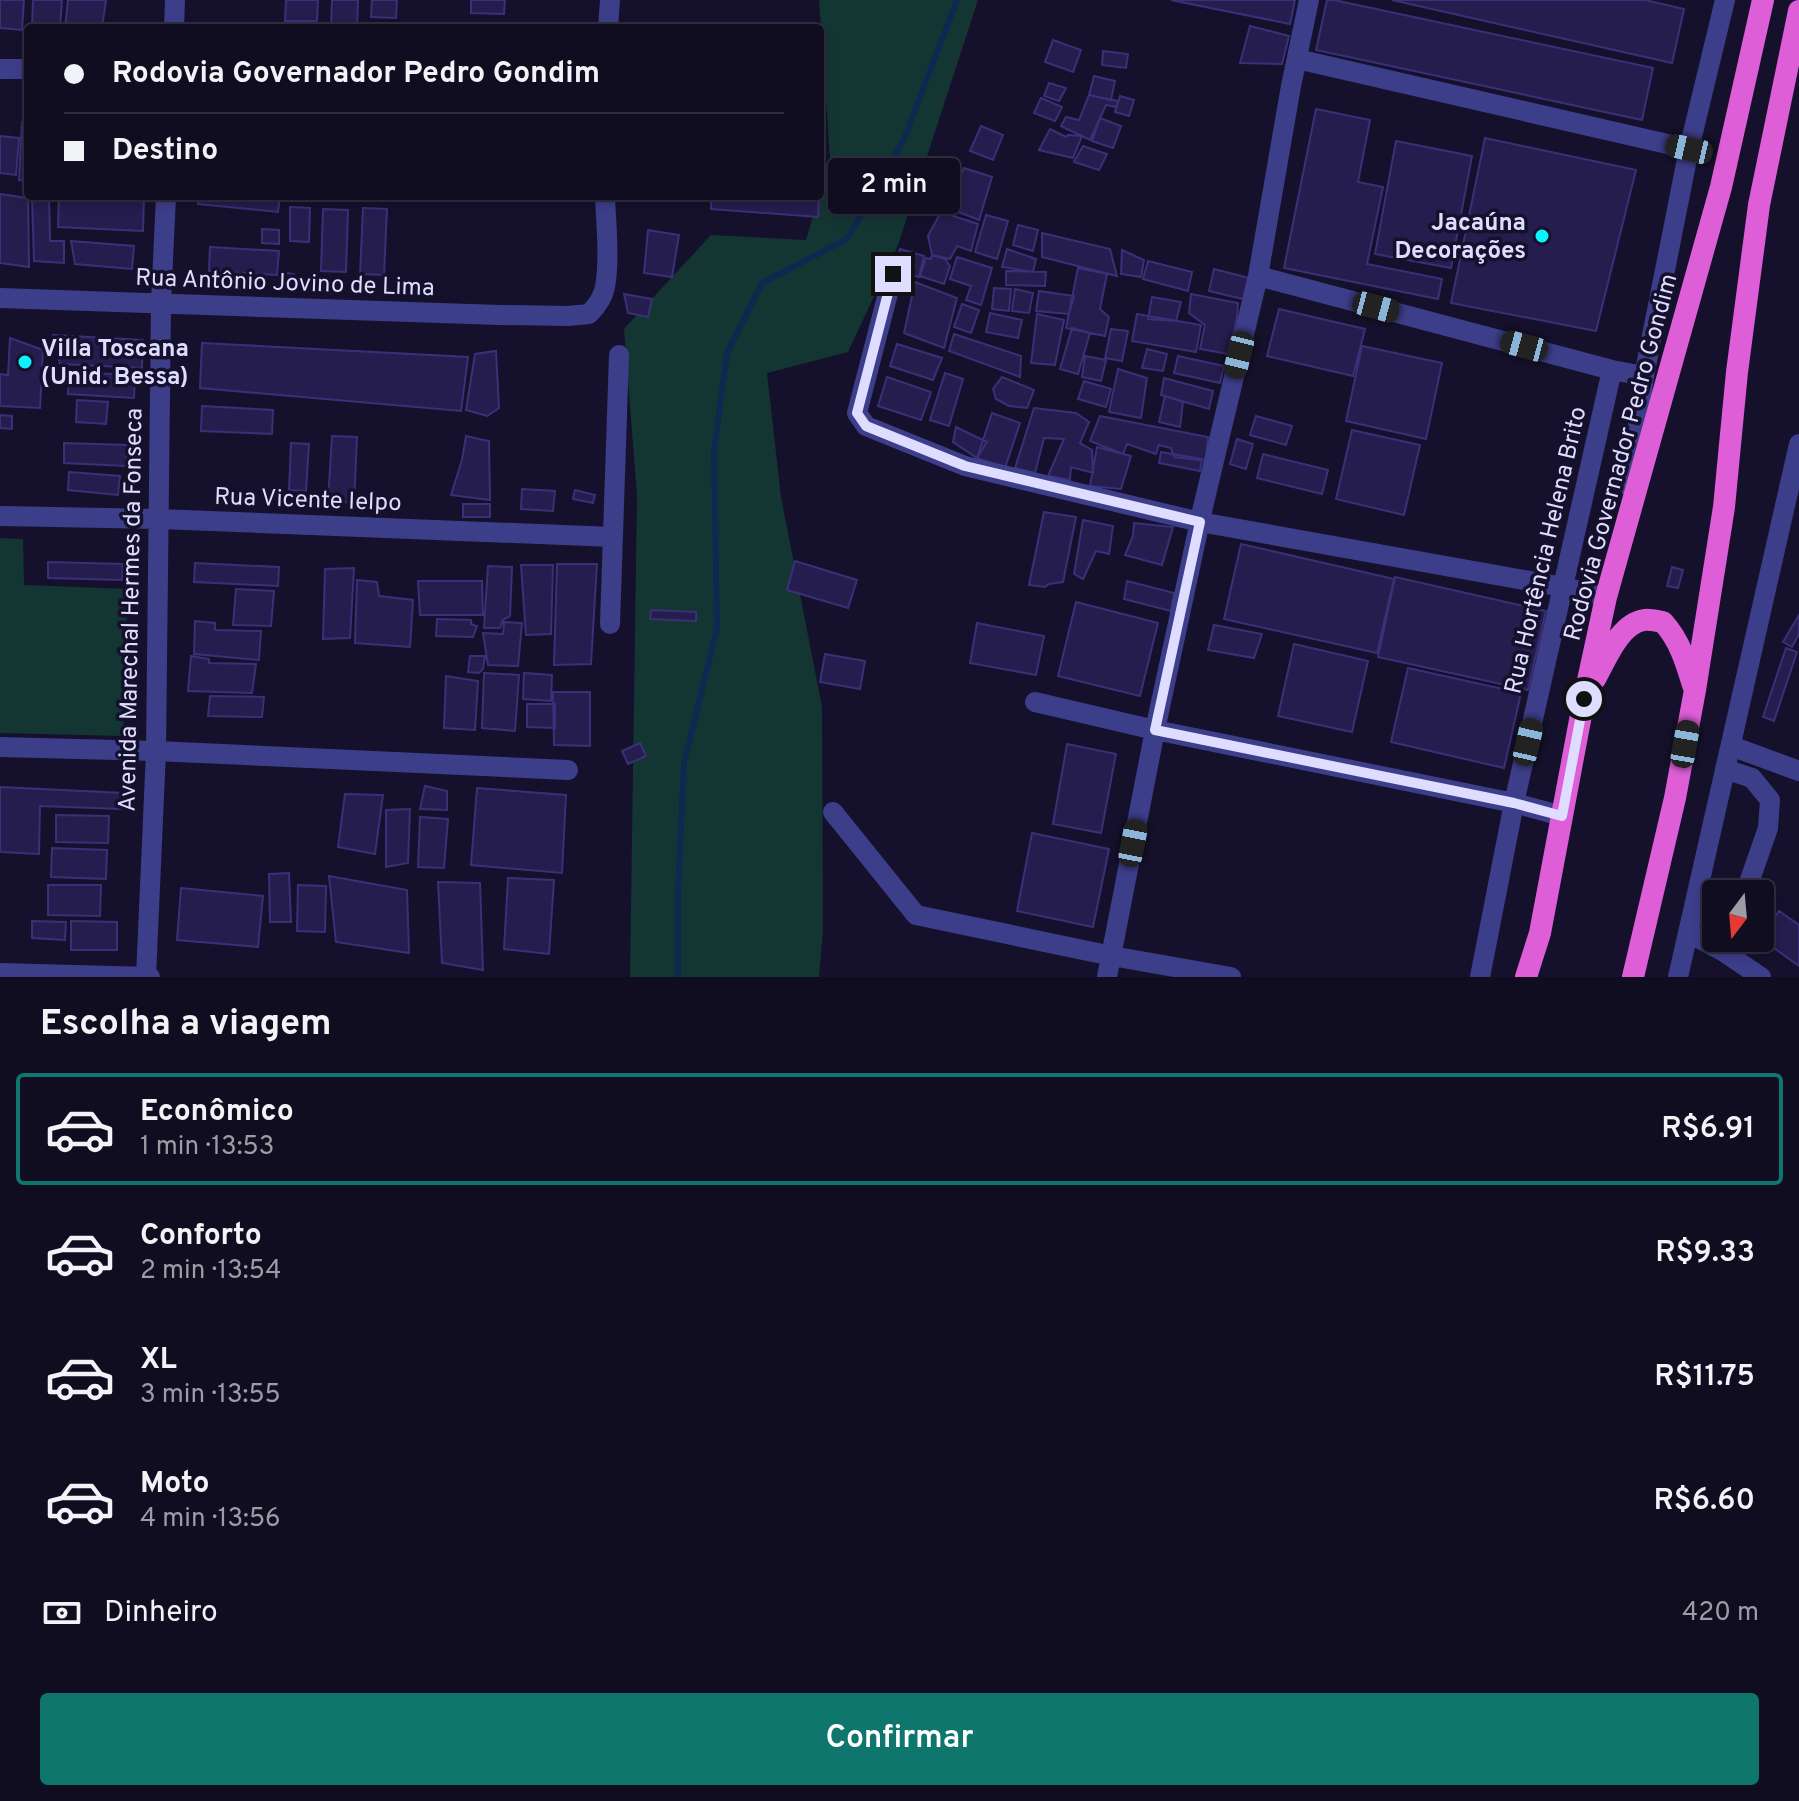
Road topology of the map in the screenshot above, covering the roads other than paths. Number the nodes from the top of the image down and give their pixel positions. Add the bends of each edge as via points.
1 (175, 0) edge
2 (610, 0) edge
3 (1309, 0) edge
4 (1725, 0) edge
5 (1763, 0) edge
6 (1799, 11) edge
7 (174, 24) edge
8 (608, 24) edge
9 (1297, 59) junction
10 (1799, 66) edge
11 (0, 69) edge
12 (24, 69) edge
13 (1782, 93) junction
14 (1689, 149) junction
15 (166, 200) edge
16 (605, 200) edge
17 (893, 274) dead end
18 (1258, 276) junction
19 (0, 298) edge
20 (161, 303) junction
21 (619, 355) dead end
22 (1628, 373) junction
23 (1799, 444) edge
24 (1796, 473) edge
25 (0, 516) edge
26 (1791, 516) edge
27 (159, 519) junction
28 (1200, 522) junction
29 (613, 537) junction
30 (1623, 540) junction
31 (1563, 587) junction
32 (1606, 597) junction
33 (610, 624) dead end
34 (1695, 690) junction
35 (1584, 699) junction
36 (1035, 702) dead end
37 (1155, 730) junction
38 (1731, 746) junction
39 (0, 747) edge
40 (156, 751) junction
41 (1725, 769) junction
42 (568, 770) dead end
43 (1799, 771) edge
44 (1514, 803) junction
45 (833, 812) dead end
46 (1562, 816) junction
47 (1750, 880) edge
48 (1540, 933) junction
49 (1689, 933) junction
50 (1702, 937) edge
51 (1734, 952) edge
52 (1112, 956) junction
53 (0, 973) edge
54 (1633, 975) edge
55 (147, 977) edge
56 (1107, 977) edge
57 (1231, 977) edge
58 (1480, 977) edge
59 (1526, 977) edge
60 (1543, 977) edge
61 (1678, 977) edge
62 (1761, 977) edge

1 - 7 street
2 - 8 street
3 - 9 street
4 - 14 street, Rua Hortência Helena Brito
5 - 30 highway, Rodovia Governador Pedro Gondim via 1717,201
6 - 13 highway
9 - 14 street
9 - 18 street
10 - 13 street
11 - 12 street
13 - 34 highway via 1759,205 1724,507
14 - 22 street, Rua Hortência Helena Brito
15 - 20 street, Avenida Marechal Hermes da Fonseca
16 - 20 street, Rua Antônio Jovino de Lima via 605,287 589,314
17 - 28 street via 857,413 866,426 965,466
18 - 22 street
18 - 28 street
19 - 20 street, Rua Antônio Jovino de Lima
20 - 27 street, Avenida Marechal Hermes da Fonseca
21 - 29 street
22 - 30 street
22 - 31 street, Rua Hortência Helena Brito
23 - 24 street
24 - 26 street
25 - 27 street, Rua Vicente Ielpo
26 - 38 street
27 - 29 street, Rua Vicente Ielpo
27 - 40 street, Avenida Marechal Hermes da Fonseca
28 - 31 street
28 - 37 street
29 - 33 street
30 - 32 highway, Rodovia Governador Pedro Gondim
31 - 32 street
31 - 44 street, Rua Hortência Helena Brito
32 - 35 highway, Rodovia Governador Pedro Gondim
34 - 35 highway via 1674,635 1663,622 1645,620 1630,625 1619,637
34 - 54 highway
35 - 46 highway, Rodovia Governador Pedro Gondim
36 - 37 street
37 - 44 street
37 - 52 street
38 - 41 street
38 - 43 street
39 - 40 street
40 - 42 street
40 - 55 street, Avenida Marechal Hermes da Fonseca
41 - 47 street via 1752,778 1770,800 1768,828
41 - 49 street
44 - 46 street
44 - 58 street, Rua Hortência Helena Brito
45 - 52 street via 916,915
46 - 48 highway, Rodovia Governador Pedro Gondim
48 - 59 highway, Rodovia Governador Pedro Gondim
48 - 60 highway
49 - 50 street
49 - 61 street
51 - 62 street
52 - 56 street
52 - 57 street
53 - 55 street

